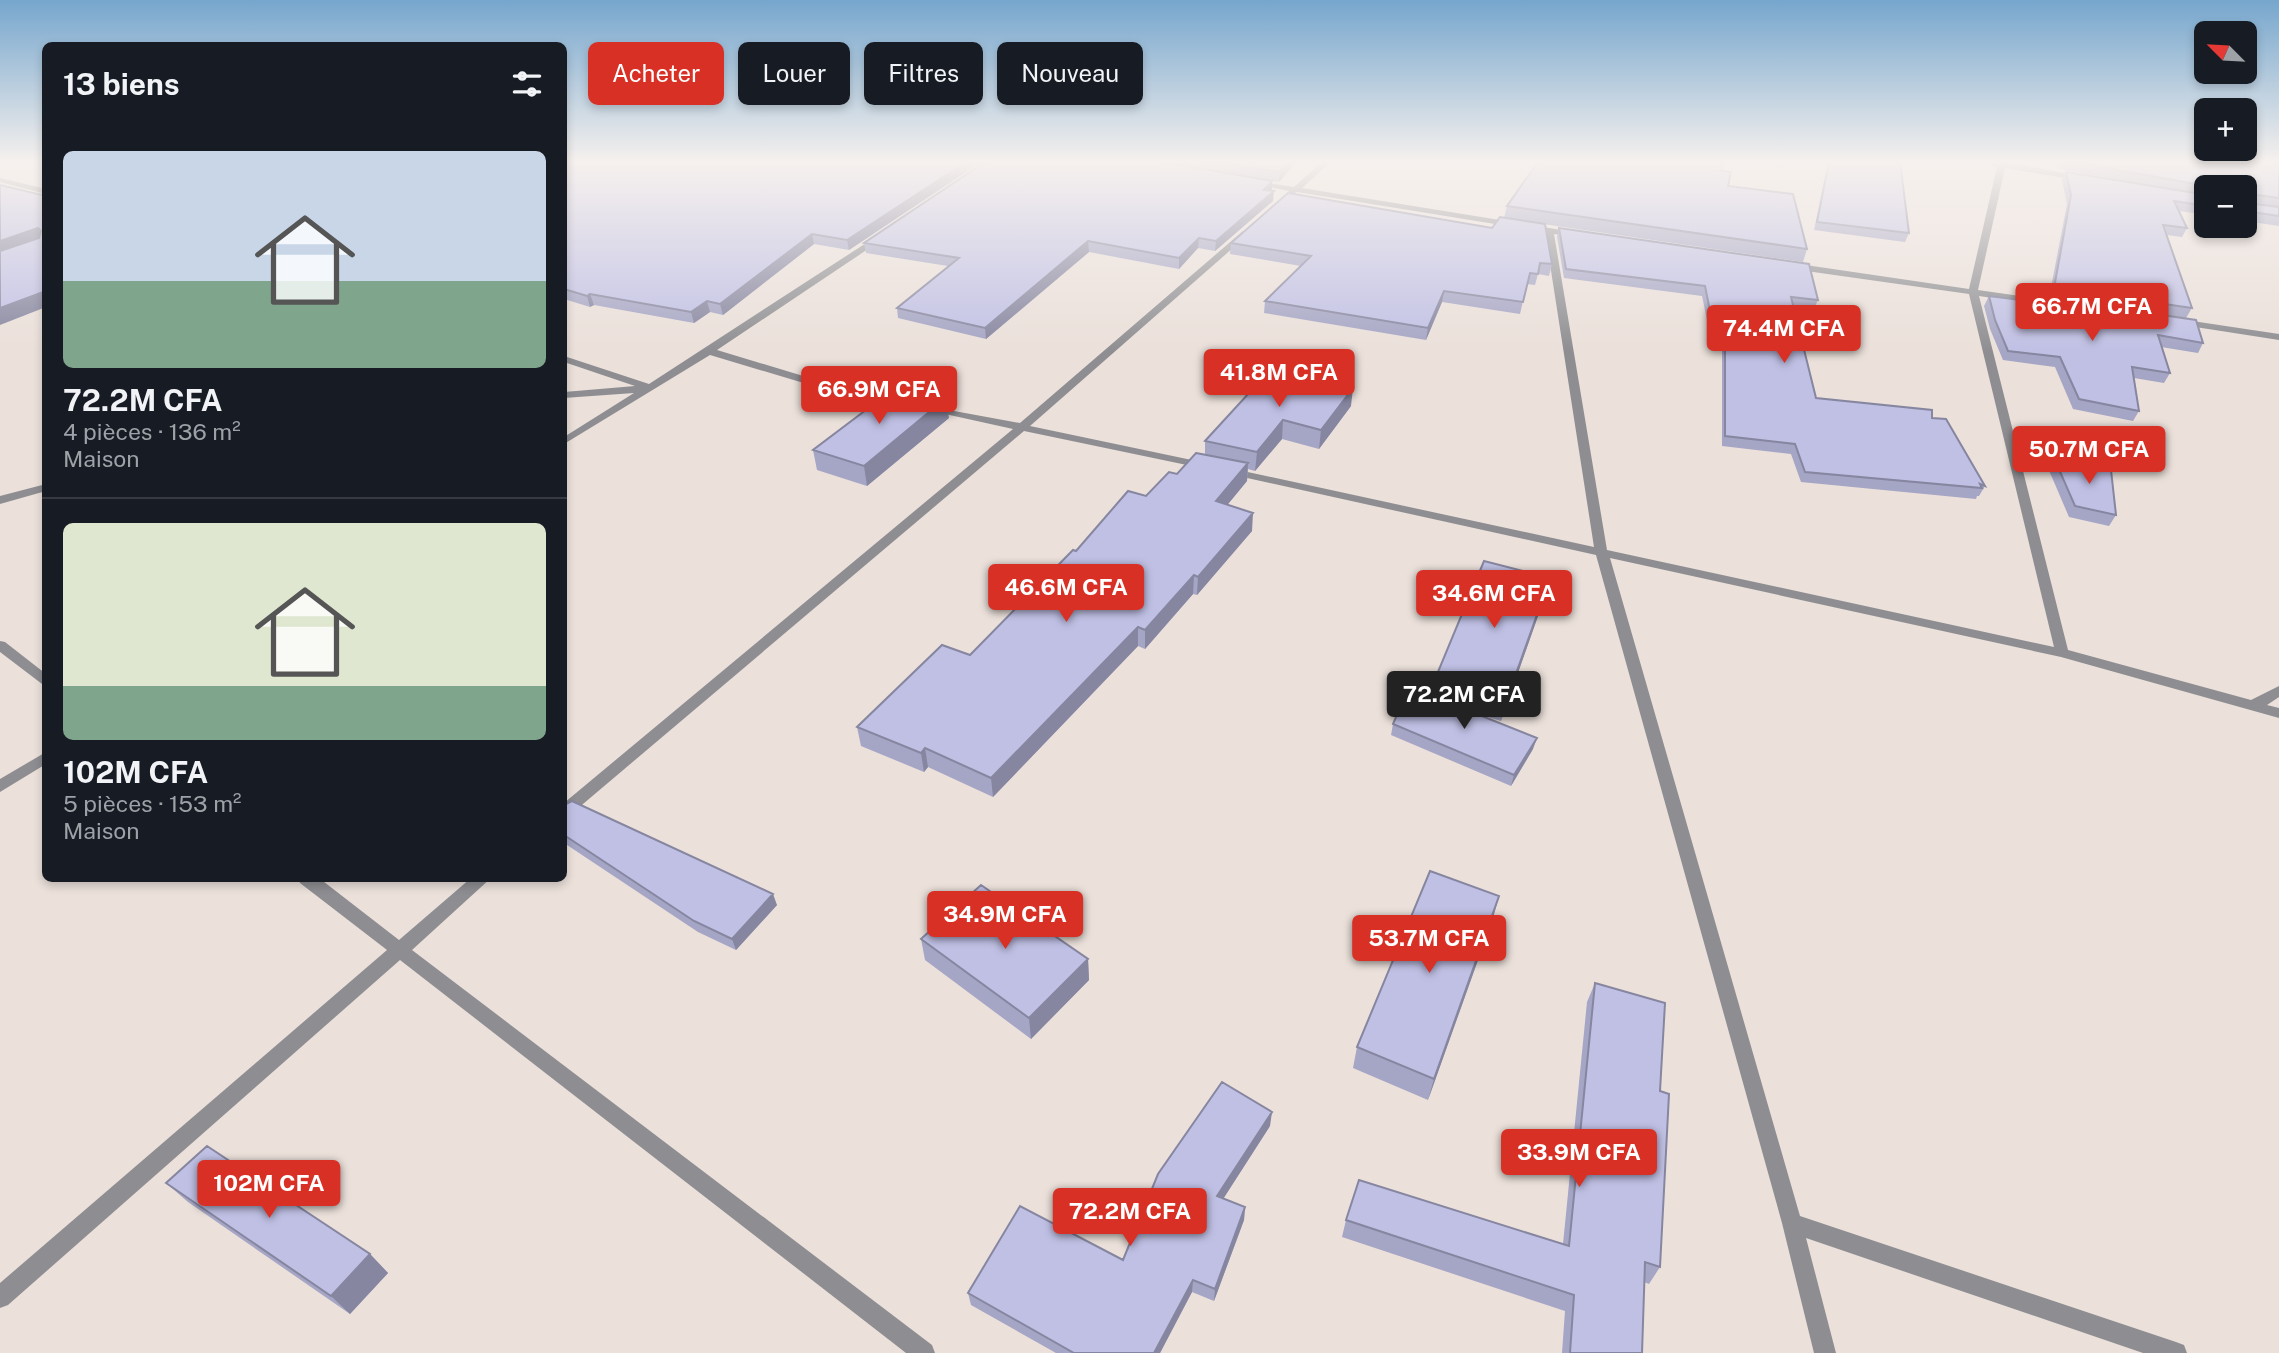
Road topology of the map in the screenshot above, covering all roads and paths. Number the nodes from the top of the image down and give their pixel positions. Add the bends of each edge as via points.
1 (1513, 225) edge
2 (1988, 225) edge
3 (1253, 226) edge
4 (890, 230) edge
5 (1549, 231) junction
6 (1590, 237) edge
7 (1781, 264) edge
8 (1973, 292) junction
9 (2079, 307) edge
10 (2172, 321) edge
11 (2279, 337) edge
12 (709, 351) junction
13 (567, 360) edge
14 (650, 388) junction
15 (567, 395) edge
16 (1023, 427) junction
17 (567, 439) edge
18 (42, 488) edge
19 (0, 500) edge
20 (1601, 550) junction
21 (0, 645) edge
22 (2063, 653) junction
23 (42, 679) edge
24 (2279, 691) edge
25 (2253, 706) junction
26 (2279, 713) edge
27 (42, 760) edge
28 (0, 786) edge
29 (567, 808) edge
30 (311, 882) edge
31 (478, 882) edge
32 (400, 948) junction
33 (1792, 1223) junction
34 (0, 1297) edge
35 (924, 1353) edge
36 (1825, 1353) edge
37 (2176, 1353) edge

1 - 5 street
2 - 8 street
3 - 16 street
4 - 12 street
5 - 6 street
5 - 20 street
7 - 8 street
8 - 9 street
8 - 22 street
10 - 11 street
12 - 14 street
12 - 16 street via 821,384
13 - 14 street
14 - 15 street
14 - 17 street
16 - 20 street
16 - 29 street
18 - 19 street
20 - 22 street
20 - 33 street
21 - 23 street
22 - 25 street
24 - 25 street
25 - 26 street
27 - 28 street
30 - 32 street
31 - 32 street
32 - 34 street
32 - 35 street
33 - 36 street
33 - 37 street

